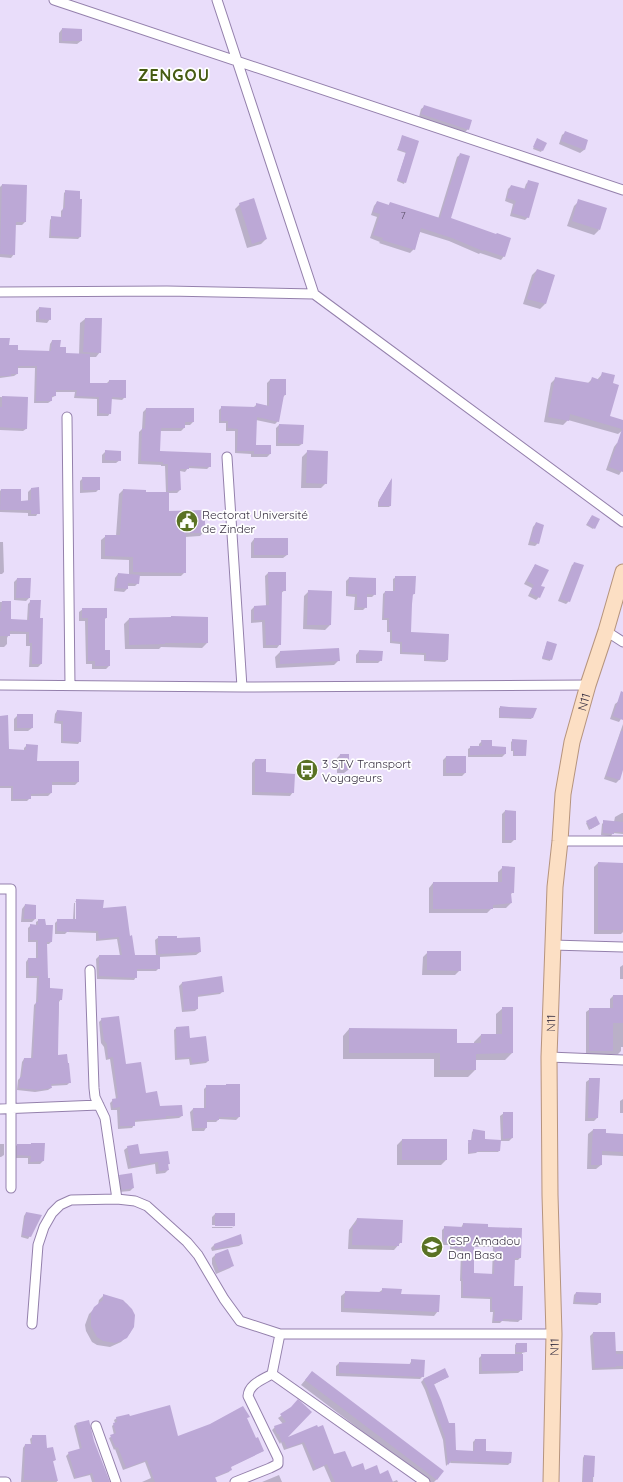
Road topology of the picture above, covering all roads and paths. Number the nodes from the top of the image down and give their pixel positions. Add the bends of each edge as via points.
1 (54, 0) edge
2 (217, 0) edge
3 (236, 60) junction
4 (623, 190) edge
5 (0, 292) edge
6 (314, 294) junction
7 (67, 418) dead end
8 (227, 457) dead end
9 (623, 522) edge
10 (623, 572) edge
11 (606, 631) junction
12 (623, 642) edge
13 (588, 684) junction
14 (0, 685) edge
15 (70, 685) junction
16 (242, 687) junction
17 (560, 841) junction
18 (623, 841) edge
19 (0, 889) edge
20 (552, 945) junction
21 (623, 947) edge
22 (90, 970) dead end
23 (549, 1057) junction
24 (623, 1060) edge
25 (99, 1105) junction
26 (11, 1108) junction
27 (0, 1109) edge
28 (11, 1188) dead end
29 (117, 1199) junction
30 (32, 1324) dead end
31 (280, 1334) junction
32 (554, 1334) junction
33 (272, 1374) junction
34 (96, 1426) dead end
35 (0, 1482) edge
36 (6, 1482) edge
37 (116, 1482) edge
38 (235, 1482) edge
39 (425, 1482) edge
40 (551, 1482) edge

1 - 3 street
2 - 3 street
3 - 4 street
3 - 6 street
5 - 6 street via 167,291
6 - 9 street
7 - 15 street
8 - 16 street
10 - 11 main road, N11
11 - 12 street
11 - 13 main road, N11
13 - 16 street
13 - 17 main road, N11 via 572,742 563,794
14 - 15 street
15 - 16 street
17 - 18 street
17 - 20 main road, N11
19 - 26 street via 11,889
20 - 21 street
20 - 23 main road, N11
22 - 25 street via 94,1088
23 - 24 street
23 - 32 main road, N11
25 - 26 street
25 - 29 street via 105,1118
26 - 27 street
26 - 28 street
29 - 30 street via 71,1200 60,1205 52,1213 38,1245
29 - 31 street via 135,1201 147,1206 187,1242 240,1321
31 - 32 street
31 - 33 street
32 - 40 main road, N11
33 - 38 street via 251,1386 248,1396 278,1458 278,1464
33 - 39 street
34 - 37 street
35 - 36 street

